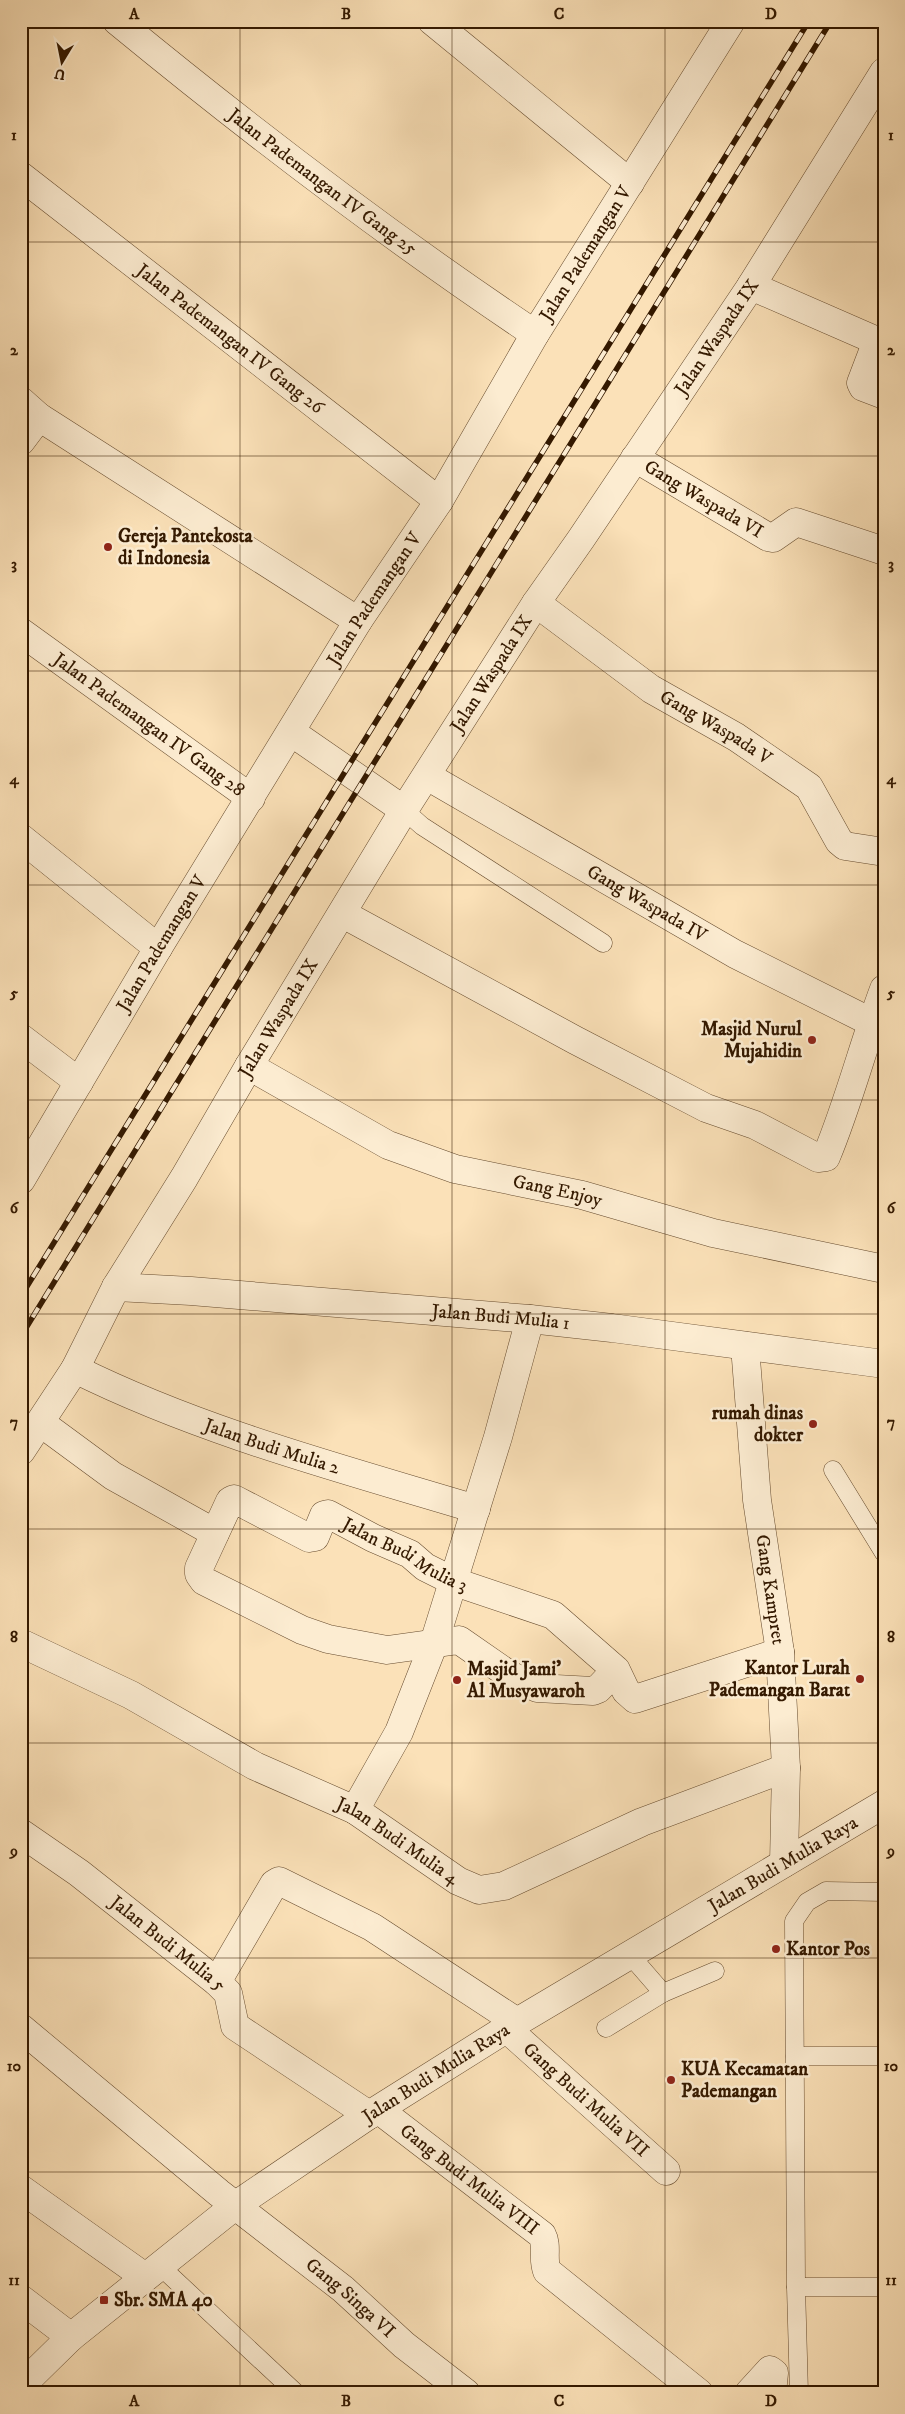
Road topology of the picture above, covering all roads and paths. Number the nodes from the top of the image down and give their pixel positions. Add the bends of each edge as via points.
1 (117, 21) edge
2 (432, 21) edge
3 (728, 23) edge
4 (884, 72) edge
5 (21, 176) edge
6 (630, 183) junction
7 (750, 286) junction
8 (535, 334) junction
9 (880, 342) edge
10 (884, 395) edge
11 (30, 409) edge
12 (21, 441) edge
13 (635, 458) junction
14 (439, 501) junction
15 (884, 551) edge
16 (536, 603) junction
17 (358, 621) junction
18 (21, 632) edge
19 (291, 732) junction
20 (427, 776) junction
21 (251, 798) junction
22 (404, 810) junction
23 (21, 838) edge
24 (884, 852) edge
25 (343, 914) junction
26 (603, 943) dead end
27 (158, 948) junction
28 (884, 989) edge
29 (878, 1024) edge
30 (21, 1038) edge
31 (249, 1066) junction
32 (78, 1082) junction
33 (21, 1180) edge
34 (884, 1269) edge
35 (116, 1287) junction
36 (530, 1319) junction
37 (745, 1346) junction
38 (884, 1364) edge
39 (75, 1369) junction
40 (41, 1423) junction
41 (21, 1451) edge
42 (834, 1470) dead end
43 (476, 1509) junction
44 (215, 1533) junction
45 (884, 1554) edge
46 (455, 1582) junction
47 (434, 1643) junction
48 (22, 1647) edge
49 (780, 1652) junction
50 (616, 1670) junction
51 (786, 1768) junction
52 (884, 1804) edge
53 (355, 1810) junction
54 (21, 1834) edge
55 (784, 1863) junction
56 (884, 1892) edge
57 (630, 1954) junction
58 (715, 1971) dead end
59 (217, 1982) junction
60 (662, 1993) junction
61 (512, 2025) junction
62 (21, 2028) edge
63 (606, 2028) dead end
64 (795, 2056) junction
65 (884, 2056) edge
66 (374, 2113) junction
67 (666, 2171) dead end
68 (21, 2189) edge
69 (236, 2205) junction
70 (153, 2271) junction
71 (796, 2287) junction
72 (884, 2287) edge
73 (21, 2299) edge
74 (71, 2337) junction
75 (26, 2388) edge
76 (296, 2393) edge
77 (466, 2393) edge
78 (699, 2393) edge
79 (749, 2393) edge
80 (772, 2393) edge
81 (799, 2393) edge

1 - 8 street, Jalan Pademangan IV Gang 25 via 380,226
2 - 6 street
3 - 6 street, Jalan Pademangan V
4 - 7 street, Jalan Waspada IX
5 - 14 street, Jalan Pademangan IV Gang 26
6 - 8 street, Jalan Pademangan V
7 - 9 street
7 - 13 street, Jalan Waspada IX
8 - 14 street, Jalan Pademangan V
9 - 10 street via 862,383 863,387
11 - 12 street
11 - 17 street
13 - 15 street, Gang Waspada VI via 768,537 773,538 796,522
13 - 16 street, Jalan Waspada IX
14 - 17 street, Jalan Pademangan V
16 - 20 street, Jalan Waspada IX
16 - 24 street, Gang Waspada V via 651,689 736,737 809,787 839,841 845,846
17 - 19 street, Jalan Pademangan V
18 - 21 street, Jalan Pademangan IV Gang 28
19 - 21 street, Jalan Pademangan V
19 - 22 street
20 - 22 street, Jalan Waspada IX
20 - 29 street, Gang Waspada IV via 735,954
21 - 27 street, Jalan Pademangan V
22 - 25 street, Jalan Waspada IX
22 - 26 lane via 422,826
23 - 27 street
25 - 29 street via 706,1108 755,1126 818,1158 826,1157 844,1113 854,1074
25 - 31 street, Jalan Waspada IX
27 - 32 street, Jalan Pademangan V
28 - 29 street
30 - 32 street
31 - 34 street, Gang Enjoy via 388,1145 455,1169 582,1196 713,1233
31 - 35 street, Jalan Waspada IX
32 - 33 street, Jalan Pademangan V
35 - 36 street, Jalan Budi Mulia 1
35 - 39 street, Jalan Waspada IX
36 - 37 street, Jalan Budi Mulia 1
36 - 43 street
37 - 38 street, Jalan Budi Mulia 1
37 - 49 street, Gang Kampret via 757,1500
39 - 40 street, Jalan Waspada IX
39 - 43 street, Jalan Budi Mulia 2 via 190,1420
40 - 41 street, Jalan Waspada IX
40 - 44 street via 113,1476
42 - 45 lane
43 - 46 street
44 - 46 street, Jalan Budi Mulia 3 via 231,1500 309,1538 315,1537 324,1515 328,1514 410,1554
44 - 47 street, Jalan Budi Mulia 3 via 199,1568 204,1581 302,1630 328,1639 387,1650
46 - 47 street
46 - 50 street, Jalan Budi Mulia 3 via 553,1615
47 - 50 street, Jalan Budi Mulia 3 via 459,1640 508,1674 544,1690 593,1691
47 - 53 street via 399,1732
48 - 53 street, Jalan Budi Mulia 4 via 131,1695 254,1766
49 - 50 street, Jalan Budi Mulia 3 via 639,1700 632,1698
49 - 51 street, Gang Kampret
51 - 53 street, Jalan Budi Mulia 4 via 642,1822 504,1886 479,1890 458,1881
51 - 55 street, Gang Kampret
52 - 55 street, Jalan Budi Mulia Raya
54 - 59 street, Jalan Budi Mulia 5 via 79,1873
55 - 57 street, Jalan Budi Mulia Raya
56 - 64 lane via 826,1891 807,1902 794,1921
57 - 60 lane
57 - 61 street, Jalan Budi Mulia Raya
58 - 60 lane
59 - 61 street, Gang Budi Mulia VII via 274,1884 280,1881 372,1927
59 - 66 street, Jalan Budi Mulia 5 via 228,1994 236,2027
60 - 63 lane
61 - 66 street, Jalan Budi Mulia Raya
61 - 67 street, Gang Budi Mulia VII
62 - 69 street, Gang Singa VI
64 - 65 lane
64 - 71 lane
66 - 69 street, Jalan Budi Mulia Raya
66 - 78 street, Gang Budi Mulia VIII via 542,2235 544,2264 548,2271
68 - 70 street
69 - 70 street, Jalan Budi Mulia Raya
69 - 77 street, Gang Singa VI via 344,2290 404,2345
70 - 74 street, Jalan Budi Mulia Raya
70 - 76 lane
71 - 72 lane
71 - 81 lane
73 - 74 street
74 - 75 street, Jalan Budi Mulia Raya
79 - 80 street via 770,2370 774,2373

